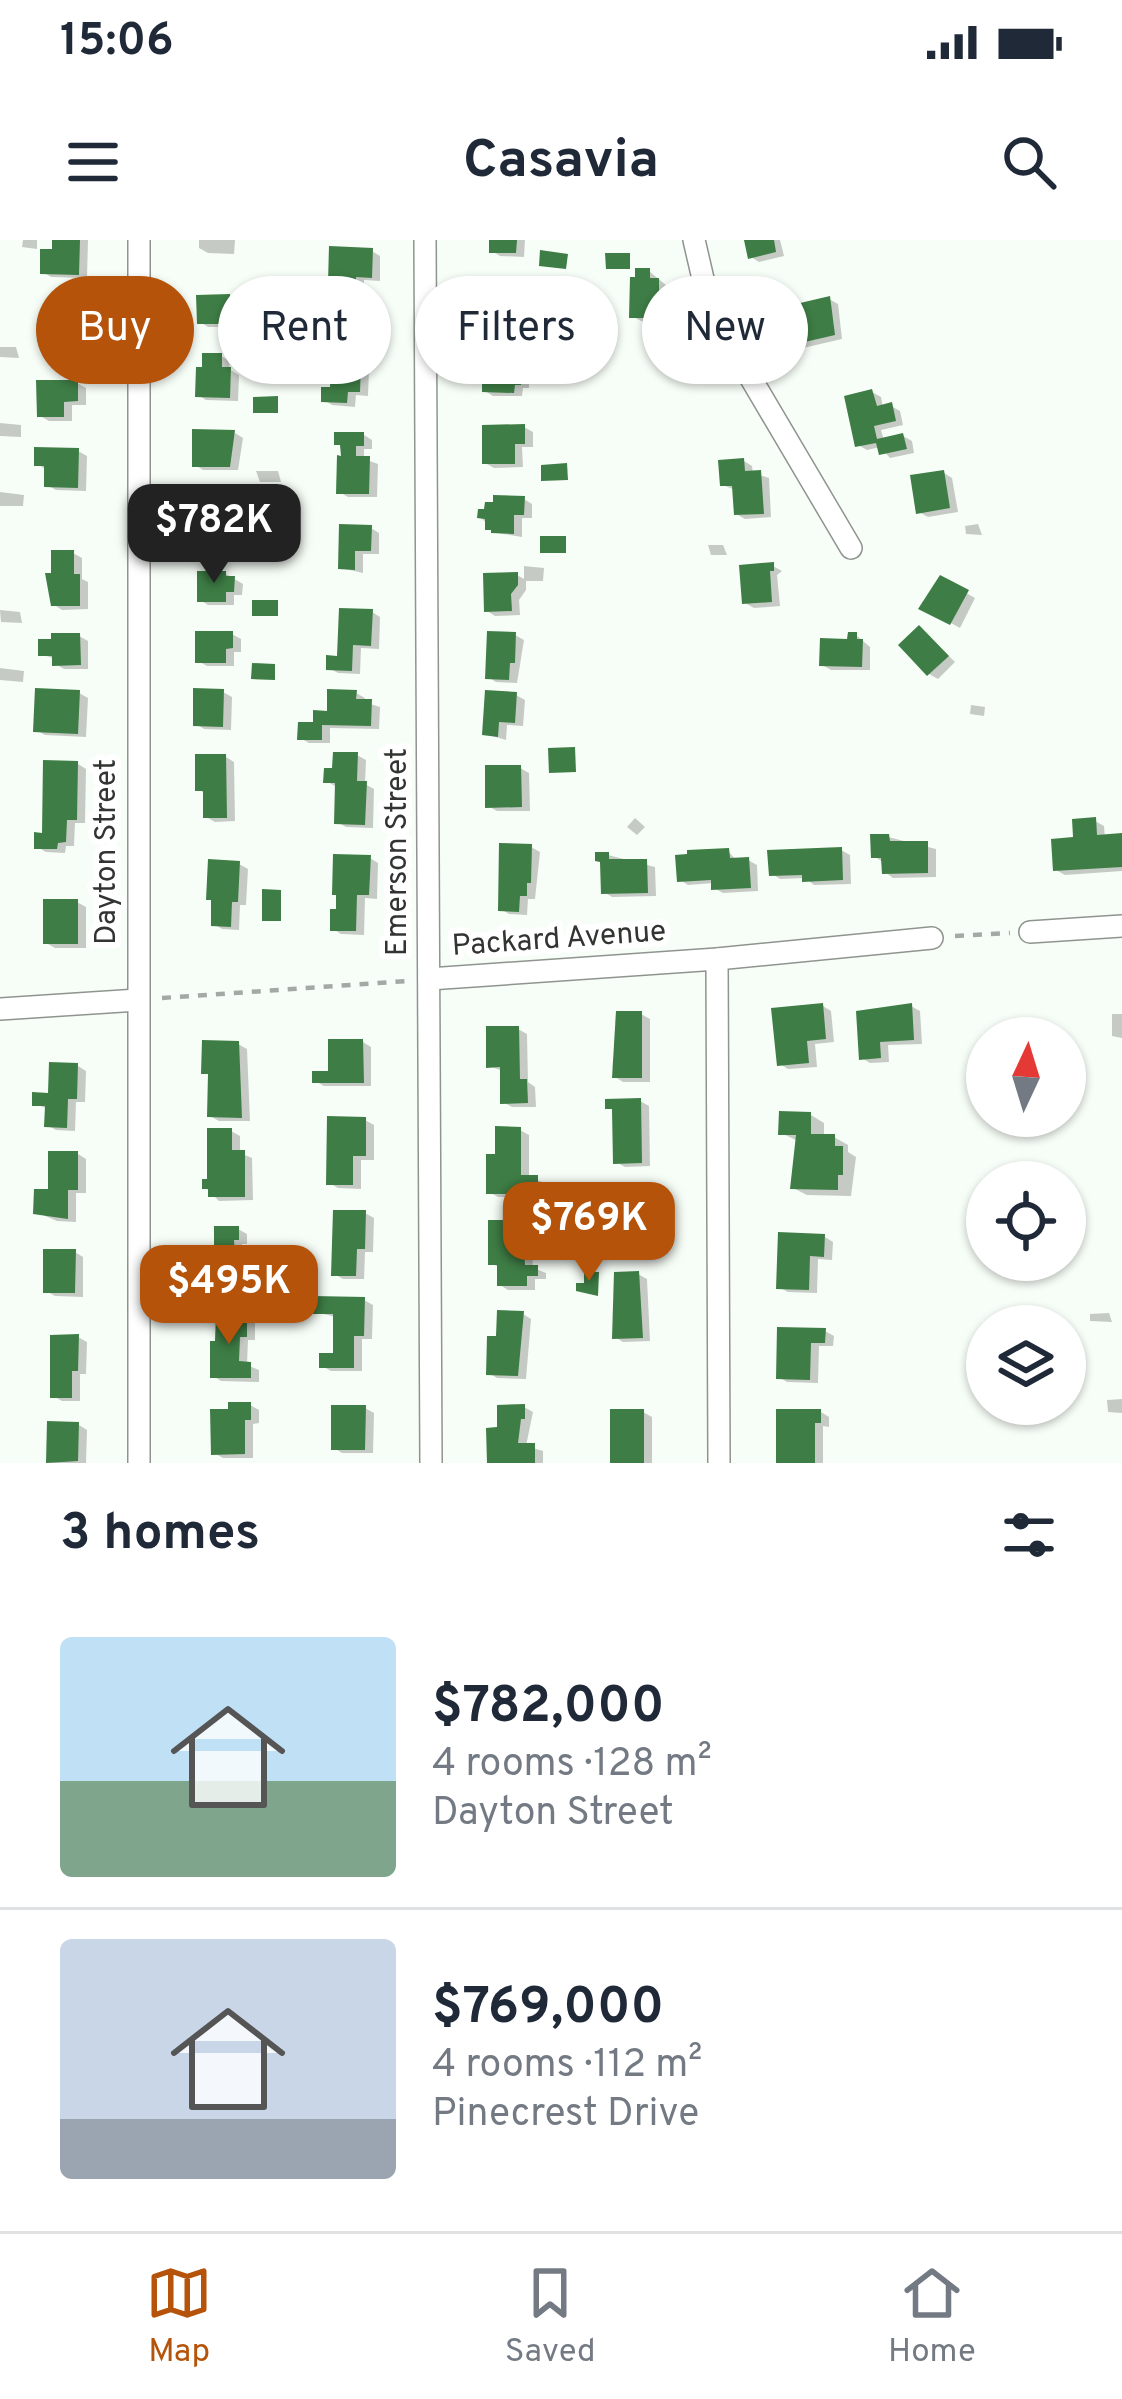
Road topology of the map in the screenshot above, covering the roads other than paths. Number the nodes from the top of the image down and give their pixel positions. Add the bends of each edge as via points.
1 (139, 240) edge
2 (425, 240) edge
3 (694, 240) edge
4 (851, 548) dead end
5 (1122, 926) edge
6 (1030, 932) road end
7 (932, 938) road end
8 (717, 959) junction
9 (429, 980) junction
10 (138, 1000) junction
11 (0, 1009) edge
12 (139, 1463) edge
13 (430, 1463) edge
14 (719, 1463) edge

1 - 10 street, Dayton Street
2 - 9 street, Emerson Street
3 - 4 street via 710,310
5 - 6 street
7 - 8 street, Packard Avenue
8 - 9 street, Packard Avenue
8 - 14 street
9 - 13 street, Emerson Street
10 - 11 street
10 - 12 street, Dayton Street

